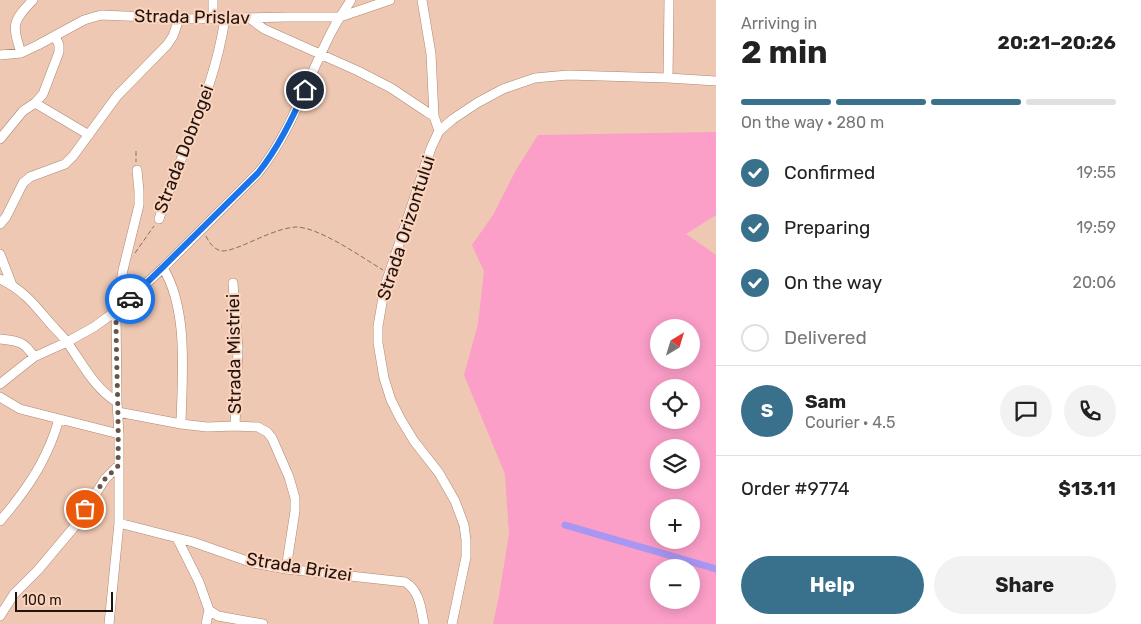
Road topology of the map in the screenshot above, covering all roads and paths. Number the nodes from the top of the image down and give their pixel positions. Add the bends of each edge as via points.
1 (34, 0) edge
2 (213, 0) edge
3 (351, 0) edge
4 (390, 0) edge
5 (422, 0) edge
6 (670, 0) edge
7 (340, 17) junction
8 (225, 18) junction
9 (248, 18) junction
10 (179, 19) junction
11 (213, 19) junction
12 (54, 36) junction
13 (21, 53) junction
14 (0, 55) edge
15 (320, 55) junction
16 (668, 78) junction
17 (716, 81) edge
18 (35, 103) junction
19 (434, 116) junction
20 (439, 131) junction
21 (89, 134) junction
22 (0, 139) edge
23 (136, 152) dead end
24 (138, 170) joint
25 (159, 219) joint
26 (0, 224) edge
27 (203, 228) junction
28 (0, 254) edge
29 (134, 255) dead end
30 (162, 268) junction
31 (389, 274) junction
32 (0, 279) edge
33 (233, 283) dead end
34 (12, 285) junction
35 (116, 311) junction
36 (0, 339) edge
37 (67, 342) junction
38 (34, 357) junction
39 (0, 384) edge
40 (0, 397) edge
41 (117, 402) junction
42 (118, 412) junction
43 (59, 419) junction
44 (181, 424) junction
45 (236, 426) junction
46 (119, 434) junction
47 (118, 466) junction
48 (0, 520) edge
49 (119, 523) junction
50 (177, 538) junction
51 (286, 569) junction
52 (3, 605) edge
53 (209, 610) junction
54 (0, 616) edge
55 (109, 624) edge
56 (206, 624) edge
57 (263, 624) edge
58 (424, 624) edge
59 (452, 624) edge

1 - 13 street via 15,23
2 - 11 street
3 - 7 street
4 - 7 street, Strada Prislav
5 - 19 street via 431,54
6 - 16 street
7 - 9 street, Strada Prislav
7 - 15 street
8 - 9 street, Strada Prislav
8 - 11 street, Strada Prislav
8 - 25 street, Strada Dobrogei via 204,101
9 - 15 street
10 - 11 street, Strada Prislav
10 - 12 street, Strada Prislav via 101,15
10 - 21 street via 167,45 117,96
12 - 13 street, Strada Prislav
12 - 18 street via 59,52 43,94
13 - 14 street, Strada Prislav
15 - 19 street via 390,88
15 - 27 street via 289,124 268,160
16 - 17 street, Strada Orizontului
16 - 20 street, Strada Orizontului via 568,75 535,78 476,103
18 - 21 street
18 - 22 street via 23,111
19 - 20 street
20 - 31 street, Strada Orizontului
21 - 26 street via 65,164 30,177 23,183
23 - 24 path
24 - 35 street via 139,205
25 - 29 path, Strada Dobrogei
27 - 30 street
27 - 31 path via 212,245 222,250 272,233 295,227 306,228
28 - 34 street
30 - 35 street
30 - 44 street via 169,278 179,313
31 - 59 street, Strada Orizontului via 378,326 384,378 400,418 439,473 464,524 466,557
32 - 34 street
33 - 45 street, Strada Mistriei via 238,349
34 - 37 street
35 - 37 street
35 - 41 street
36 - 38 street via 21,343
37 - 38 street
37 - 41 street via 90,376
38 - 39 street
40 - 43 street via 20,409
41 - 42 street
42 - 44 street
42 - 46 street
43 - 46 street
43 - 48 street via 38,469
44 - 45 street
45 - 51 street via 258,427 267,432 294,488 295,511
46 - 47 street
47 - 49 street
47 - 52 street via 105,479 75,526
49 - 50 street, Strada Brizei
49 - 55 street
50 - 51 street, Strada Brizei via 253,563
50 - 53 street
51 - 58 street, Strada Brizei via 405,582 415,590
52 - 54 street
53 - 56 street
53 - 57 street via 218,616

